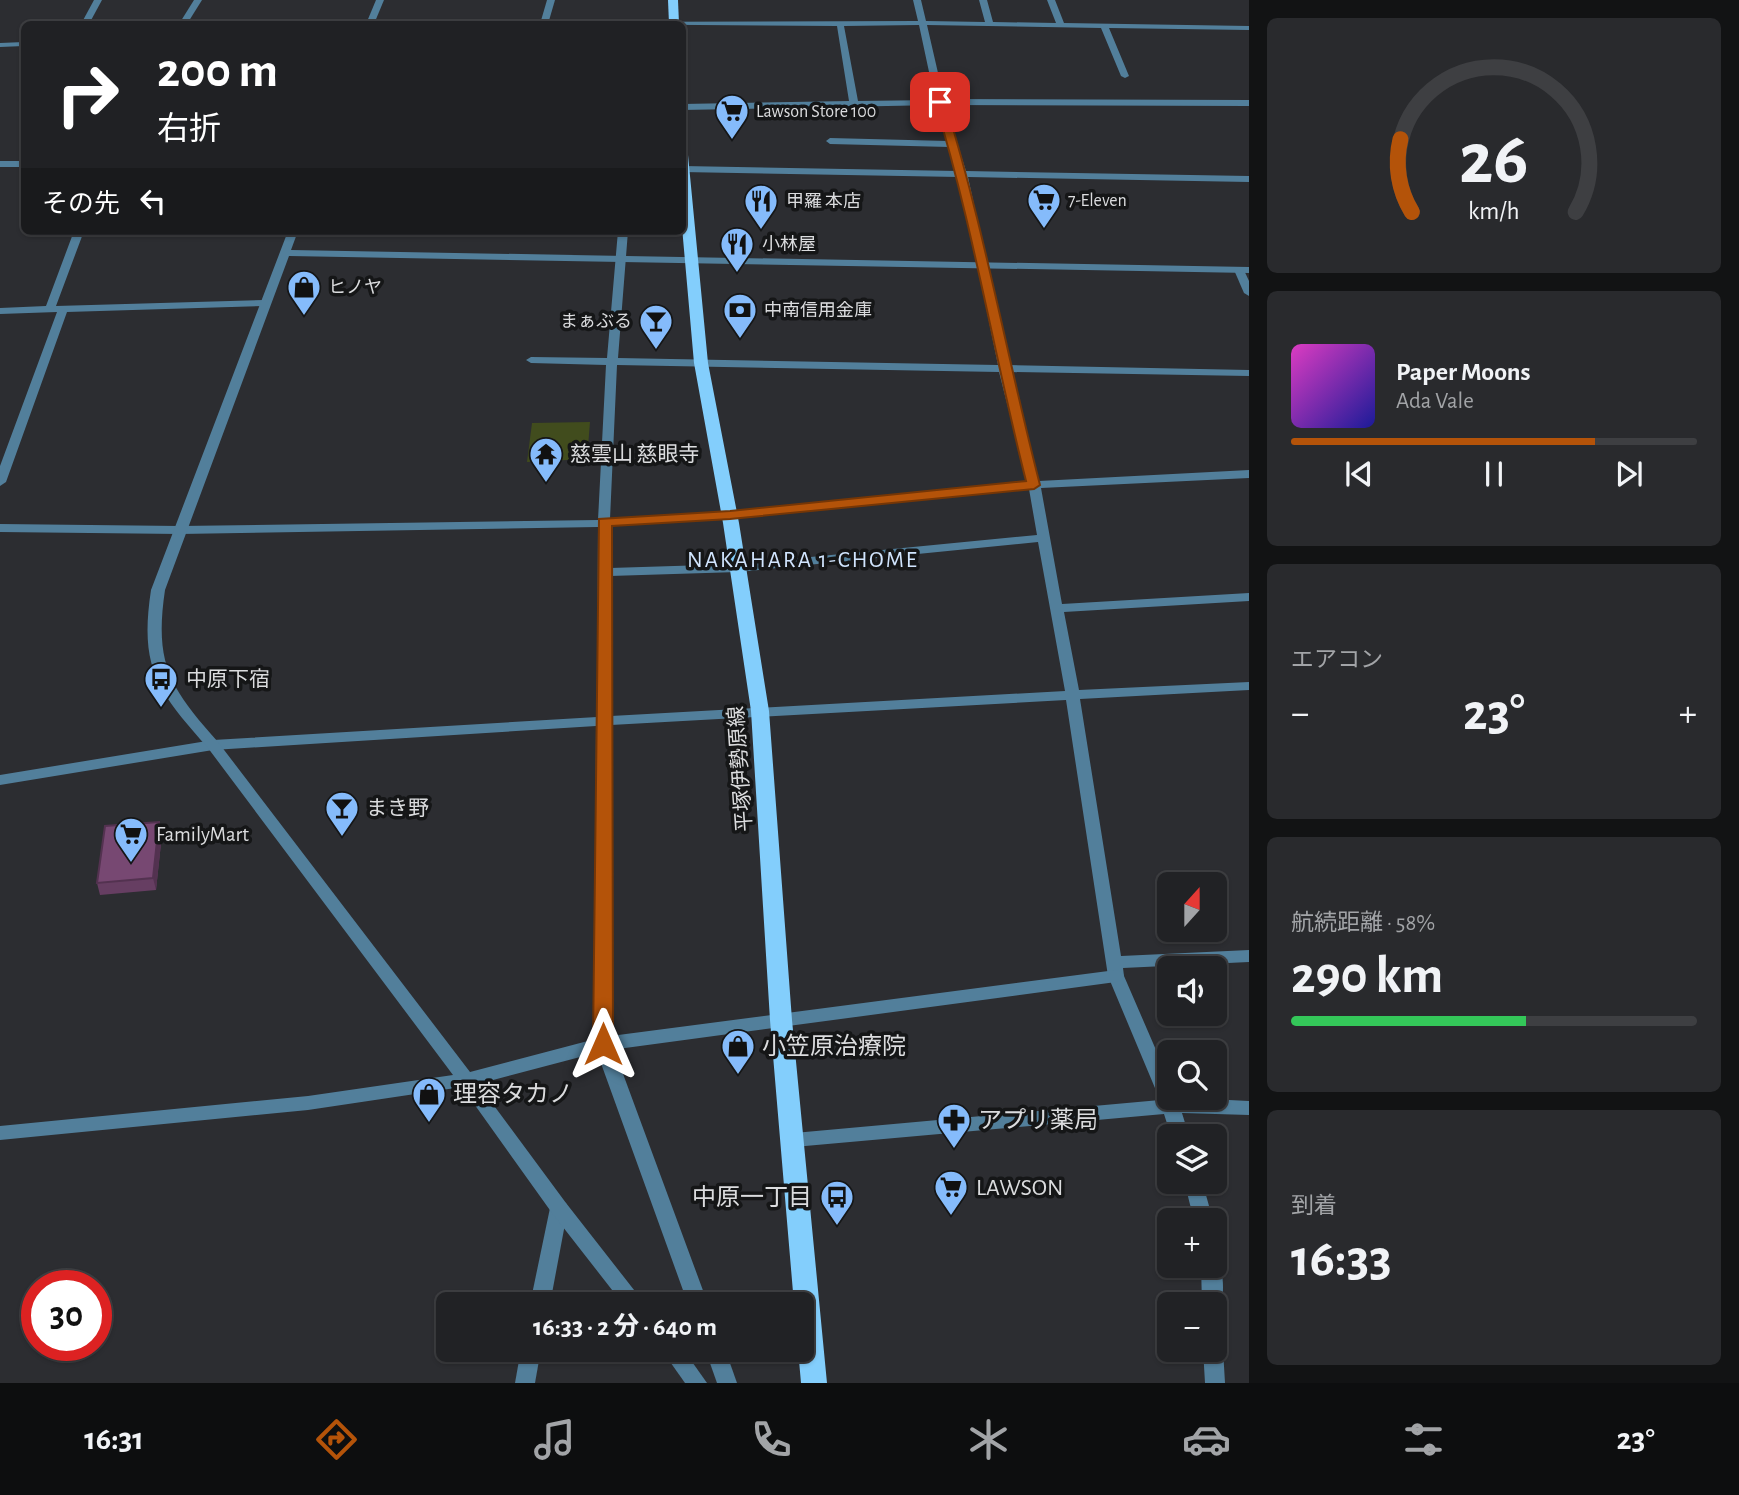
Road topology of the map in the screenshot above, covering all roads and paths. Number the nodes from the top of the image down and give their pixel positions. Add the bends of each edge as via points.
1 (98, 0) edge
2 (198, 0) edge
3 (380, 0) edge
4 (551, 0) edge
5 (673, 0) edge
6 (917, 0) edge
7 (983, 0) edge
8 (1051, 0) edge
9 (87, 21) edge
10 (185, 21) edge
11 (371, 21) edge
12 (545, 21) edge
13 (674, 21) edge
14 (686, 23) edge
15 (840, 23) junction
16 (924, 23) junction
17 (990, 24) junction
18 (1061, 25) junction
19 (1104, 26) junction
20 (1249, 27) edge
21 (0, 44) edge
22 (21, 44) edge
23 (1125, 76) dead end
24 (940, 102) junction
25 (854, 103) junction
26 (1249, 103) edge
27 (686, 107) edge
28 (830, 141) dead end
29 (953, 144) junction
30 (0, 164) edge
31 (21, 164) edge
32 (686, 170) edge
33 (962, 175) junction
34 (1249, 179) edge
35 (686, 209) edge
36 (78, 235) edge
37 (291, 235) edge
38 (623, 235) edge
39 (284, 253) junction
40 (621, 259) junction
41 (690, 260) junction
42 (981, 265) junction
43 (1244, 270) edge
44 (1249, 293) edge
45 (264, 303) junction
46 (50, 309) junction
47 (63, 309) junction
48 (0, 311) edge
49 (531, 360) dead end
50 (612, 361) junction
51 (701, 363) junction
52 (1004, 369) junction
53 (1249, 373) edge
54 (1249, 474) edge
55 (0, 482) edge
56 (1034, 485) junction
57 (730, 515) junction
58 (604, 522) junction
59 (0, 528) edge
60 (180, 530) junction
61 (1044, 538) junction
62 (738, 568) junction
63 (604, 572) junction
64 (1249, 597) edge
65 (1057, 607) junction
66 (1249, 686) edge
67 (1073, 697) junction
68 (760, 711) junction
69 (604, 721) junction
70 (213, 745) junction
71 (0, 780) edge
72 (1249, 956) edge
73 (1115, 968) junction
74 (781, 1020) junction
75 (603, 1044) junction
76 (1157, 1072) edge
77 (466, 1080) junction
78 (1157, 1107) edge
79 (1227, 1107) edge
80 (1249, 1108) edge
81 (0, 1132) edge
82 (794, 1140) junction
83 (558, 1208) junction
84 (542, 1292) edge
85 (625, 1292) edge
86 (694, 1292) edge
87 (529, 1362) edge
88 (681, 1362) edge
89 (720, 1362) edge
90 (1214, 1362) edge
91 (525, 1383) edge
92 (697, 1383) edge
93 (727, 1383) edge
94 (814, 1383) edge
95 (1215, 1383) edge

1 - 9 street
2 - 10 street
3 - 11 street
4 - 12 street
5 - 13 main road
6 - 16 street
7 - 17 street
8 - 18 street
14 - 15 street
15 - 16 street
15 - 25 street
16 - 17 street
16 - 24 street
17 - 18 street
18 - 19 street
19 - 20 street
19 - 23 street
21 - 22 street
24 - 25 street
24 - 26 street
24 - 29 street
25 - 27 street
28 - 29 street
29 - 33 street
30 - 31 street
32 - 33 street
33 - 34 street
33 - 42 street
35 - 41 main road, 平塚伊勢原線
36 - 46 street
37 - 39 street
38 - 40 street
39 - 40 street
39 - 45 street
40 - 41 street
40 - 50 street
41 - 42 street
41 - 51 main road, 平塚伊勢原線
42 - 43 street
42 - 52 street
43 - 44 street
45 - 47 street
45 - 60 street
46 - 47 street
46 - 48 street
47 - 55 street
49 - 50 street
50 - 51 street
50 - 58 street
51 - 52 street
51 - 57 main road, 平塚伊勢原線
52 - 53 street
52 - 56 street
54 - 56 street
56 - 57 street
56 - 61 street
57 - 58 street
57 - 62 main road, 平塚伊勢原線
58 - 60 street
58 - 63 street
59 - 60 street
60 - 70 street via 159,590 152,639 157,667 176,703
61 - 62 street
61 - 65 street
62 - 63 street
62 - 68 main road, 平塚伊勢原線
63 - 69 street
64 - 65 street
65 - 67 street
66 - 67 street
67 - 68 street
67 - 73 street
68 - 69 street
68 - 74 main road, 平塚伊勢原線
69 - 70 street
69 - 75 street
70 - 71 street
70 - 77 street
72 - 73 street
73 - 74 street
73 - 76 street
74 - 75 street
74 - 82 main road, 平塚伊勢原線
75 - 77 street
75 - 86 street
77 - 81 street via 309,1103
77 - 83 street
78 - 82 street
79 - 80 street
82 - 94 main road, 平塚伊勢原線
83 - 84 street
83 - 85 street
87 - 91 street
88 - 92 street
89 - 93 street
90 - 95 street

